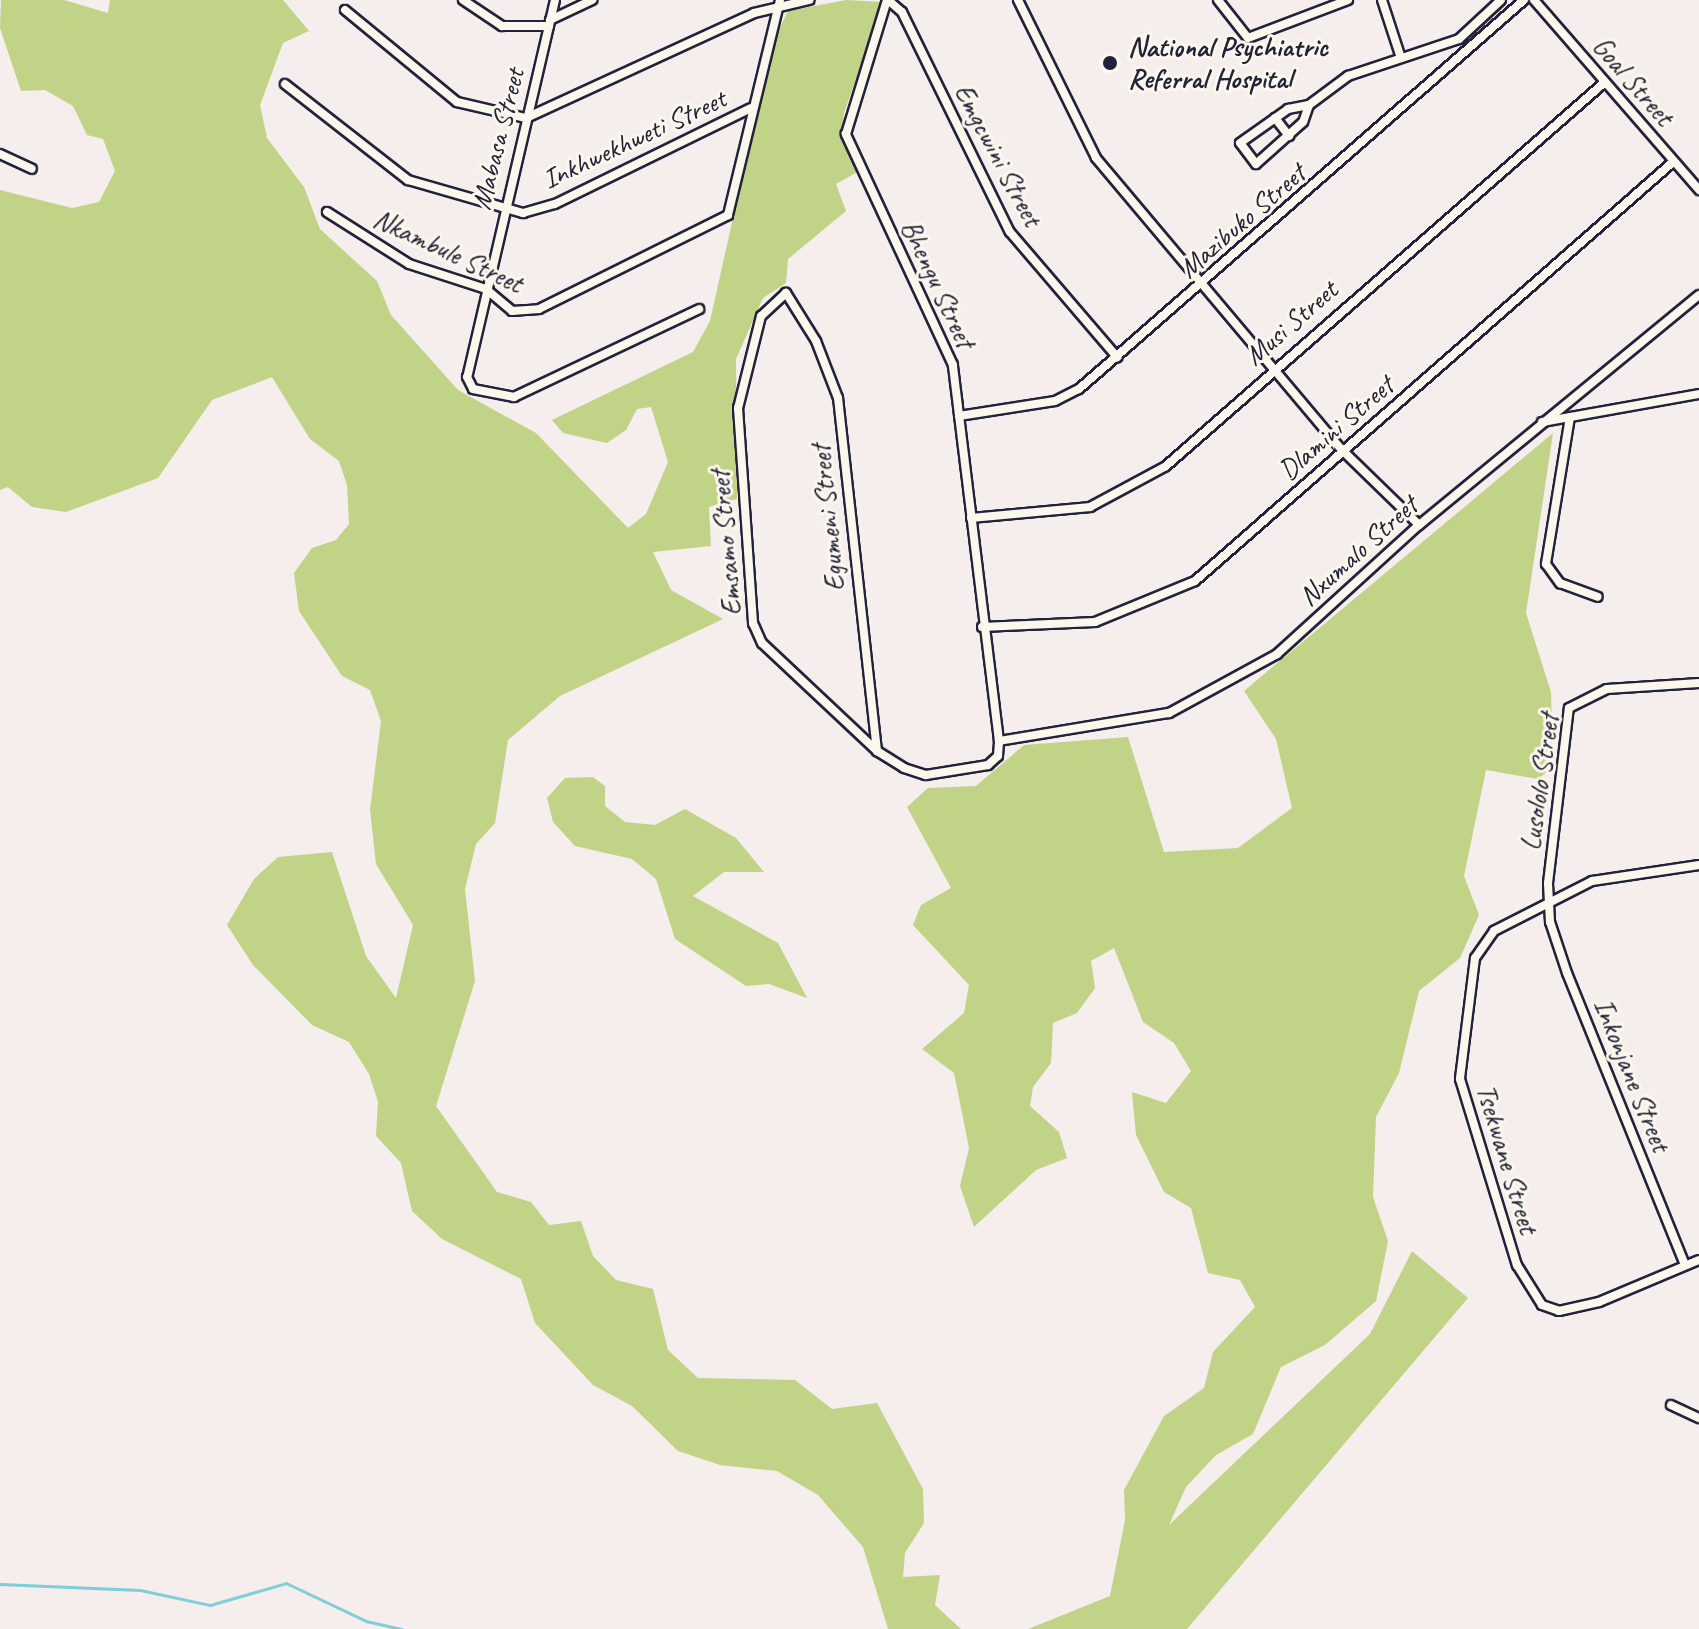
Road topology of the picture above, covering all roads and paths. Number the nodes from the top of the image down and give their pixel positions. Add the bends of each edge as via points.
1 (463, 0) edge
2 (555, 0) edge
3 (592, 0) edge
4 (809, 0) edge
5 (887, 0) edge
6 (1018, 0) edge
7 (1218, 0) edge
8 (1348, 0) edge
9 (1382, 0) edge
10 (1501, 0) edge
11 (1524, 0) edge
12 (1534, 0) edge
13 (780, 2) edge
14 (345, 10) dead end
15 (550, 23) junction
16 (1400, 55) junction
17 (1605, 82) junction
18 (285, 84) dead end
19 (1309, 105) junction
20 (751, 108) junction
21 (526, 118) junction
22 (1275, 118) junction
23 (1289, 136) junction
24 (0, 154) edge
25 (1673, 162) junction
26 (32, 169) dead end
27 (1699, 190) edge
28 (504, 209) junction
29 (327, 212) dead end
30 (1203, 286) junction
31 (486, 289) junction
32 (786, 293) joint
33 (1699, 295) edge
34 (699, 309) dead end
35 (1117, 357) junction
36 (1274, 365) junction
37 (1699, 394) edge
38 (959, 416) junction
39 (1570, 417) junction
40 (1540, 423) junction
41 (1343, 451) junction
42 (971, 518) junction
43 (1419, 525) junction
44 (1598, 597) dead end
45 (982, 627) junction
46 (1699, 683) edge
47 (999, 741) junction
48 (877, 751) junction
49 (1699, 865) edge
50 (1549, 899) junction
51 (1699, 1260) edge
52 (1685, 1265) junction
53 (1671, 1405) dead end
54 (1699, 1418) edge

1 - 15 street via 502,26
2 - 15 street, Mabasa Street
3 - 15 street
4 - 13 street
5 - 35 street, Emgcwini Street via 902,12 1010,232
5 - 38 street, Bhengu Street via 846,134 953,365
6 - 30 street via 1096,158
7 - 8 street via 1248,38
9 - 16 street
10 - 16 street via 1459,39
11 - 30 street, Mazibuko Street
12 - 17 street, Goal Street
13 - 20 street
13 - 21 street
14 - 21 street via 457,102
15 - 21 street, Mabasa Street
16 - 19 street via 1348,76
17 - 25 street, Goal Street
17 - 36 street, Musi Street
18 - 28 street, Inkhwekhweti Street via 408,180
19 - 22 street
19 - 23 street
20 - 28 street, Inkhwekhweti Street via 555,204
20 - 31 street, Nkambule Street via 728,215 539,309 512,311
21 - 28 street, Mabasa Street
22 - 23 street
22 - 23 street via 1240,143 1256,164
24 - 26 street
25 - 27 street, Goal Street
25 - 41 street, Dlamini Street
28 - 31 street, Mabasa Street
29 - 31 street, Nkambule Street via 409,264
30 - 35 street, Mazibuko Street
30 - 36 street
31 - 34 street, Mabasa Street via 467,377 473,389 495,396 514,397 558,379
32 - 48 street, Egumeni Street via 816,341 838,398
32 - 48 street, Emsamo Street via 761,316 738,408 753,623 762,643
33 - 40 street, Nxumalo Street
35 - 38 street, Mazibuko Street via 1055,401
36 - 41 street
36 - 42 street, Musi Street via 1166,466 1129,489 1090,507
37 - 39 street
38 - 42 street, Bhengu Street
39 - 40 street
39 - 44 street via 1546,564 1560,583
40 - 43 street, Nxumalo Street
41 - 43 street
41 - 45 street, Dlamini Street via 1195,581 1146,607 1095,622
42 - 45 street, Bhengu Street
43 - 47 street, Nxumalo Street via 1277,654 1217,691 1113,727
45 - 47 street, Bhengu Street
46 - 50 street, Lusololo Street via 1607,689 1569,708
47 - 48 street, Emsamo Street via 998,756 988,765 959,773 926,775
49 - 50 street, Tsekwane Street via 1621,872
50 - 52 street, Inkonjane Street via 1567,973
50 - 52 street, Tsekwane Street via 1494,931 1475,958 1460,1079 1517,1265 1542,1305 1559,1311
51 - 52 street, Tsekwane Street
53 - 54 street

